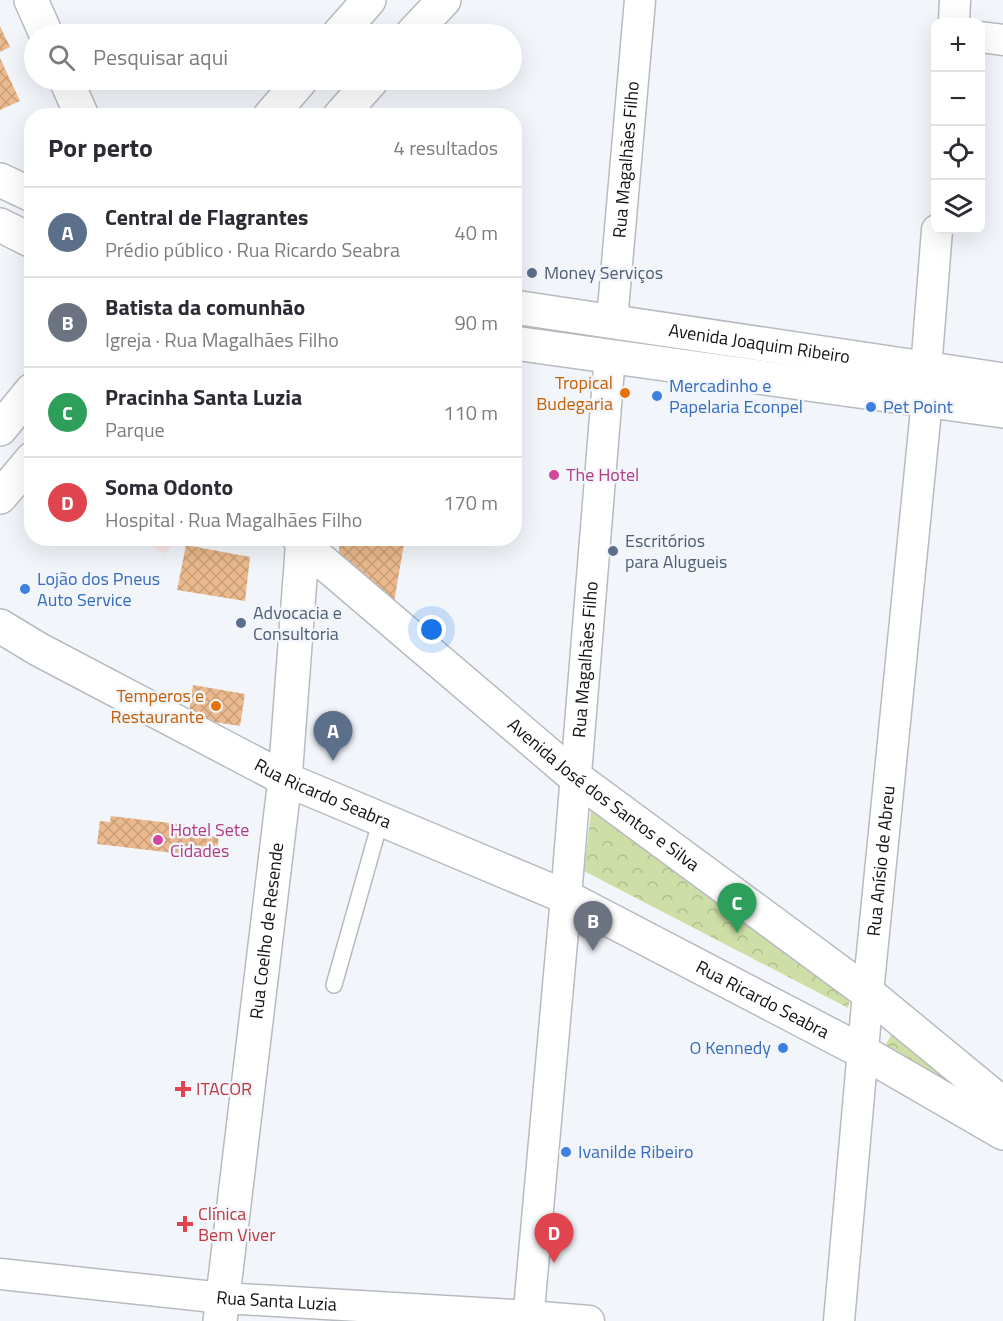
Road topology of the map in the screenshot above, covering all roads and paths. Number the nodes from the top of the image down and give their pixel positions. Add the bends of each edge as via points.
1 (31, 0) edge
2 (369, 0) edge
3 (444, 0) edge
4 (640, 0) edge
5 (955, 0) edge
6 (954, 18) edge
7 (42, 24) edge
8 (348, 24) edge
9 (421, 24) edge
10 (985, 38) edge
11 (1003, 40) edge
12 (70, 90) edge
13 (292, 90) edge
14 (363, 90) edge
15 (78, 108) edge
16 (277, 108) edge
17 (347, 108) edge
18 (0, 180) edge
19 (24, 191) edge
20 (0, 225) edge
21 (937, 234) edge
22 (24, 237) edge
23 (522, 308) edge
24 (612, 321) junction
25 (522, 344) edge
26 (610, 356) junction
27 (1003, 380) edge
28 (926, 385) junction
29 (24, 400) edge
30 (1003, 411) edge
31 (0, 429) edge
32 (24, 468) edge
33 (0, 497) edge
34 (301, 546) edge
35 (308, 546) edge
36 (0, 626) edge
37 (575, 777) junction
38 (285, 779) junction
39 (381, 819) junction
40 (566, 897) junction
41 (334, 985) dead end
42 (868, 993) junction
43 (863, 1052) junction
44 (1003, 1104) edge
45 (1003, 1133) edge
46 (0, 1274) edge
47 (222, 1310) edge
48 (528, 1318) edge
49 (589, 1321) edge
50 (839, 1321) edge

1 - 7 main road
2 - 8 main road
3 - 9 main road
4 - 24 street, Rua Magalhães Filho
5 - 6 street
10 - 11 street
12 - 15 main road
13 - 16 main road
14 - 17 main road
18 - 19 main road
20 - 22 main road
21 - 28 street, Rua Anísio de Abreu
23 - 24 main road, Avenida Joaquim Ribeiro
24 - 28 main road, Avenida Joaquim Ribeiro
25 - 26 main road, Avenida Joaquim Ribeiro
26 - 28 main road, Avenida Joaquim Ribeiro
26 - 37 street, Rua Magalhães Filho
27 - 28 main road, Avenida Joaquim Ribeiro
28 - 30 main road, Avenida Joaquim Ribeiro
28 - 42 street, Rua Anísio de Abreu
29 - 31 main road
32 - 33 main road
34 - 38 main road, Rua Coelho de Resende
35 - 37 main road, Avenida José dos Santos e Silva
36 - 38 main road, Rua Ricardo Seabra
37 - 40 street, Rua Magalhães Filho
37 - 42 main road, Avenida José dos Santos e Silva
38 - 39 main road, Rua Ricardo Seabra
38 - 47 main road, Rua Coelho de Resende
39 - 40 main road, Rua Ricardo Seabra
39 - 41 lane
40 - 43 main road, Rua Ricardo Seabra
40 - 48 street, Rua Magalhães Filho
42 - 43 street, Rua Anísio de Abreu
42 - 44 main road, Avenida José dos Santos e Silva
43 - 45 main road, Rua Ricardo Seabra
43 - 50 street, Rua Anísio de Abreu
46 - 47 street, Rua Santa Luzia
47 - 48 street, Rua Santa Luzia
48 - 49 street, Rua Santa Luzia

